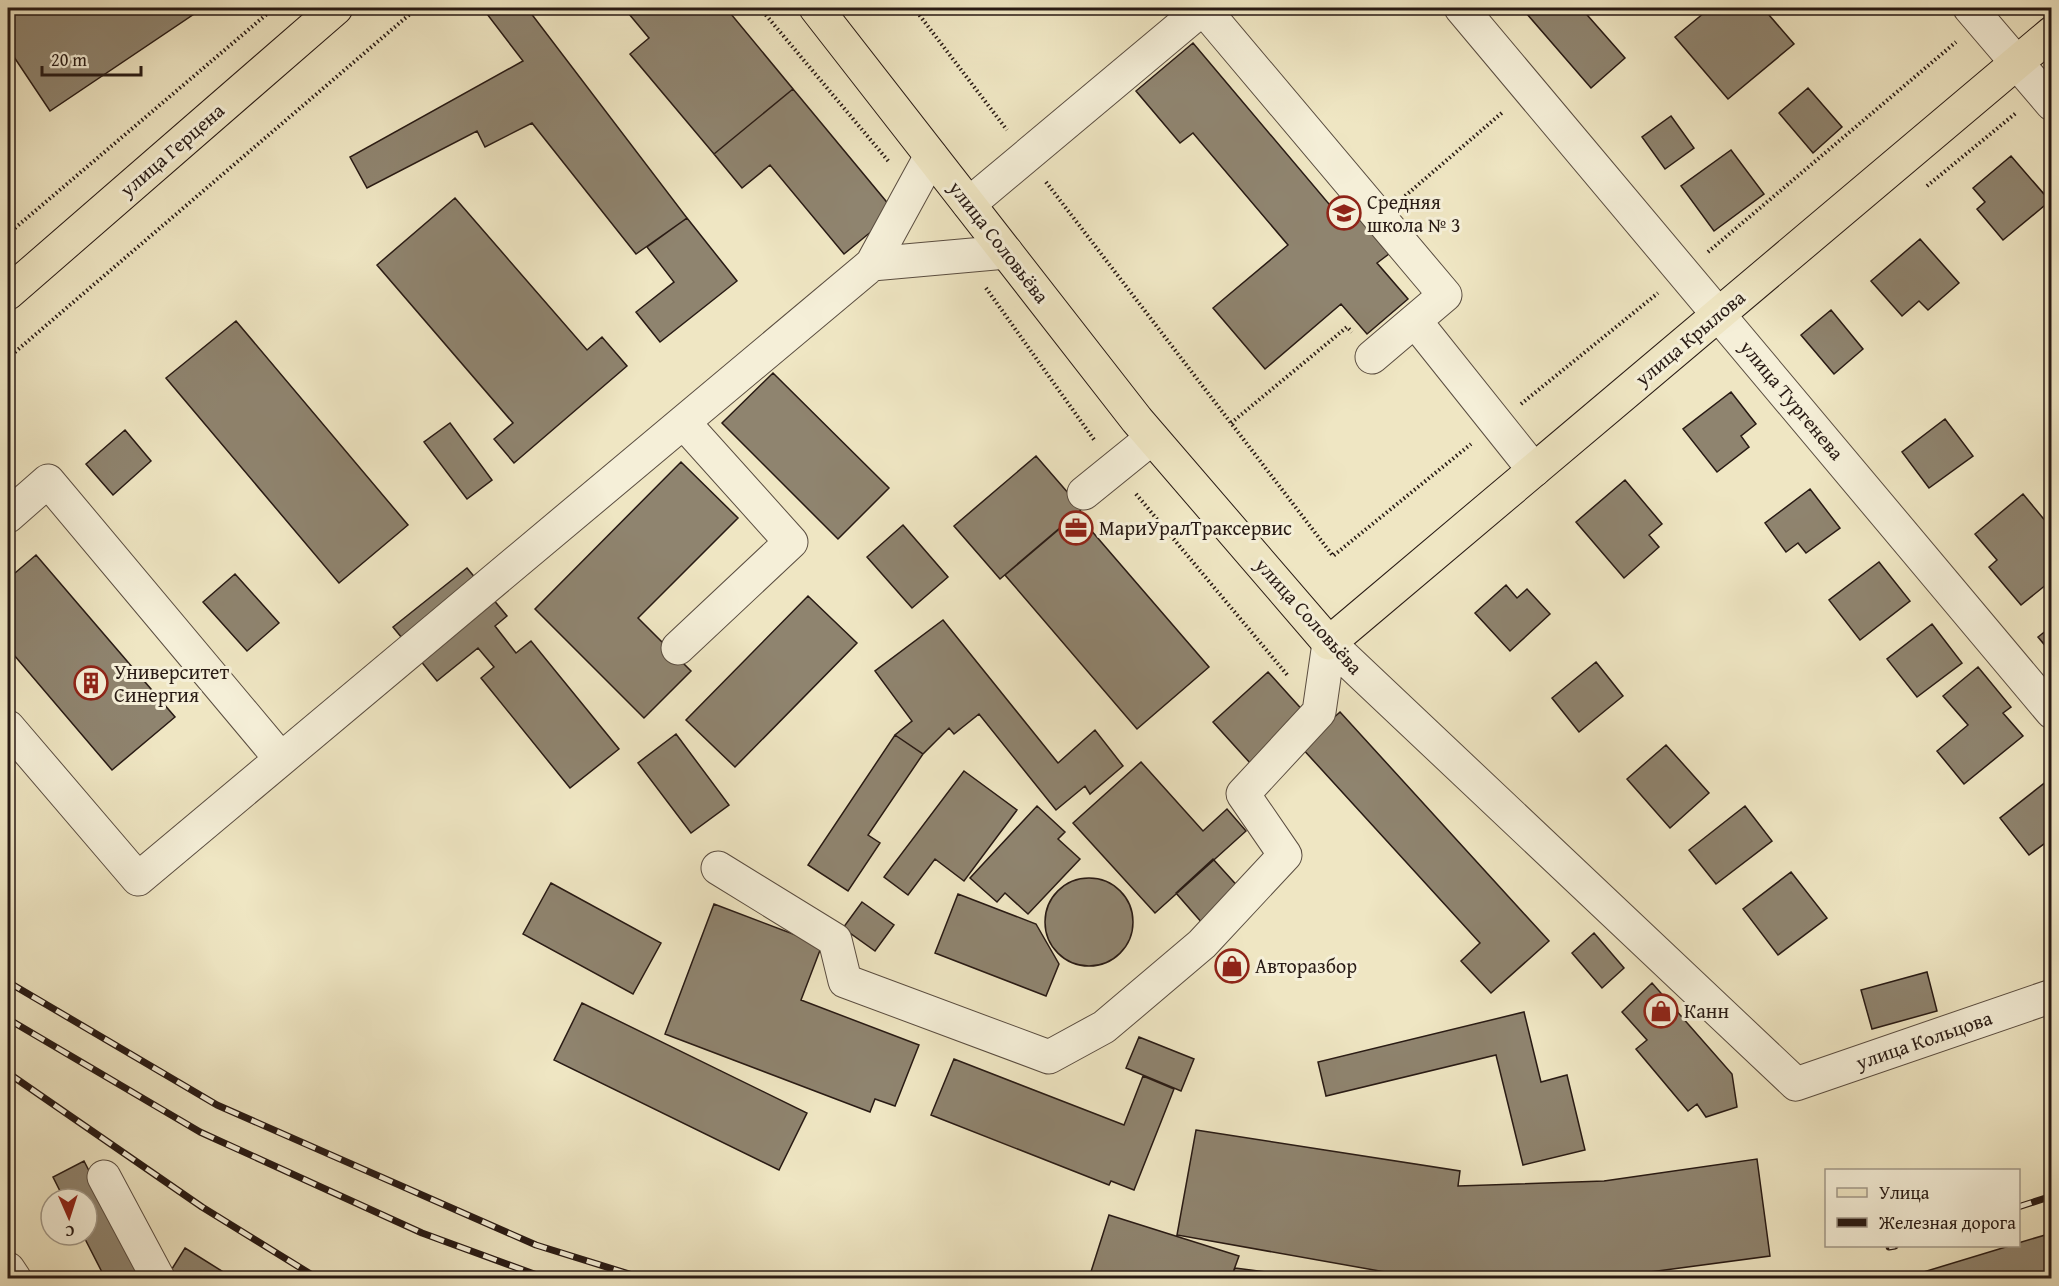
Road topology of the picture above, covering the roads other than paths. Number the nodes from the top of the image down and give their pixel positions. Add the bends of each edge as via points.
1 (336, 8) edge
2 (816, 8) edge
3 (1461, 8) edge
4 (1970, 8) edge
5 (2052, 33) edge
6 (2016, 63) junction
7 (2052, 104) edge
8 (931, 156) junction
9 (969, 204) junction
10 (1006, 252) junction
11 (872, 264) junction
12 (8, 293) edge
13 (1719, 314) junction
14 (1415, 321) junction
15 (1372, 357) road end
16 (684, 423) junction
17 (1152, 438) junction
18 (1534, 470) junction
19 (1084, 493) dead end
20 (8, 516) edge
21 (1329, 644) junction
22 (678, 648) dead end
23 (2052, 712) edge
24 (8, 727) edge
25 (281, 759) junction
26 (718, 868) dead end
27 (2052, 996) edge
28 (1796, 1084) joint
29 (104, 1177) dead end
30 (8, 1269) edge
31 (14, 1278) edge
32 (158, 1278) edge

1 - 12 main road, улица Герцена
2 - 8 main road, улица Соловьёва
3 - 13 street, улица Тургенева
4 - 6 street
5 - 6 main road, улица Крылова
6 - 7 street
6 - 13 main road, улица Крылова
8 - 9 main road, улица Соловьёва
8 - 11 street
9 - 10 main road, улица Соловьёва
9 - 14 street via 1203,8 1445,296
10 - 11 street
10 - 17 main road, улица Соловьёва
11 - 16 street
13 - 18 main road, улица Крылова
13 - 23 street, улица Тургенева
14 - 15 street
14 - 18 street
16 - 22 street via 791,542
16 - 25 street
17 - 19 street
17 - 21 main road, улица Соловьёва
18 - 21 main road, улица Крылова
20 - 25 street via 48,481
21 - 26 street via 1319,712 1243,794 1285,855 1202,944 1104,1027 1048,1057 845,981 835,939
21 - 28 street, улица Соловьёва
24 - 25 street via 138,879
27 - 28 street, улица Кольцова
29 - 32 street
30 - 31 street

